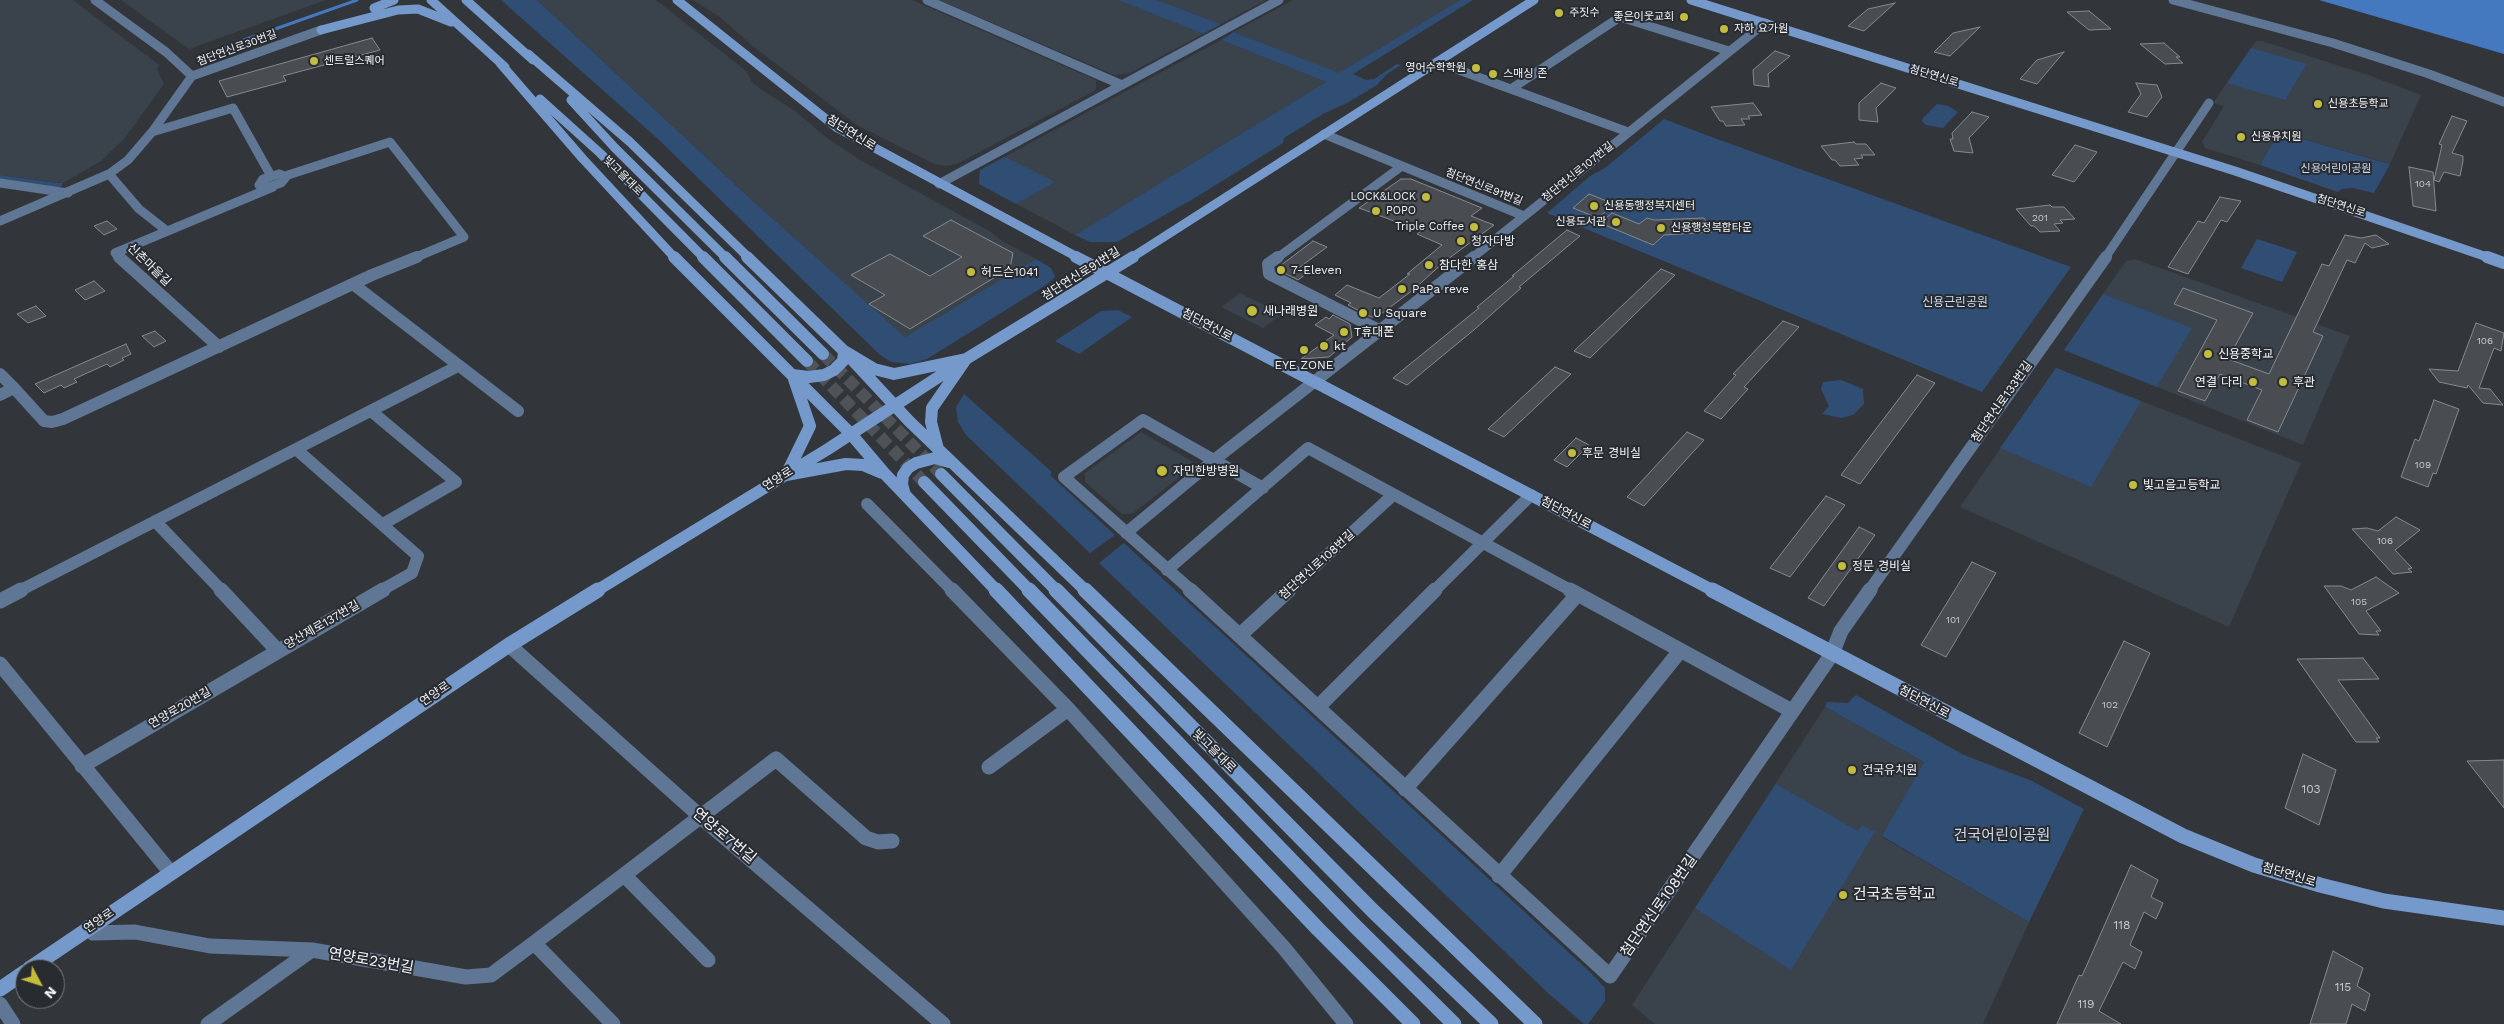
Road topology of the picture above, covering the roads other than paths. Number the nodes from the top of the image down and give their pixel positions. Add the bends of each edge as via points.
1 (95, 0) edge
2 (394, 0) edge
3 (431, 0) edge
4 (466, 0) edge
5 (478, 0) edge
6 (677, 0) edge
7 (927, 0) edge
8 (1279, 0) edge
9 (1534, 0) edge
10 (1691, 0) edge
11 (2173, 0) edge
12 (485, 16) junction
13 (1765, 23) junction
14 (458, 24) junction
15 (321, 30) junction
16 (1729, 51) junction
17 (528, 54) junction
18 (1437, 62) junction
19 (500, 63) junction
20 (192, 76) junction
21 (1122, 85) junction
22 (1512, 89) junction
23 (2504, 102) edge
24 (2208, 103) dead end
25 (152, 132) junction
26 (1628, 132) junction
27 (1324, 134) junction
28 (2177, 152) junction
29 (1402, 166) junction
30 (108, 174) junction
31 (271, 176) junction
32 (285, 176) junction
33 (0, 183) edge
34 (940, 184) junction
35 (272, 186) junction
36 (68, 193) junction
37 (1524, 216) junction
38 (0, 221) edge
39 (167, 231) junction
40 (2504, 263) edge
41 (1107, 273) junction
42 (353, 284) junction
43 (1381, 331) junction
44 (219, 347) junction
45 (844, 351) junction
46 (823, 354) tunnel mouth
47 (966, 359) junction
48 (807, 362) tunnel mouth
49 (458, 366) junction
50 (0, 374) edge
51 (792, 375) junction
52 (1316, 382) junction
53 (14, 388) junction
54 (0, 395) edge
55 (894, 406) junction
56 (371, 411) junction
57 (518, 411) dead end
58 (851, 434) junction
59 (938, 449) junction
60 (297, 450) junction
61 (1214, 460) junction
62 (956, 466) junction
63 (885, 474) junction
64 (941, 474) tunnel mouth
65 (786, 475) junction
66 (924, 482) tunnel mouth
67 (1263, 488) junction
68 (905, 495) junction
69 (1393, 495) junction
70 (1531, 495) junction
71 (867, 504) dead end
72 (155, 521) junction
73 (383, 524) junction
74 (1126, 533) junction
75 (1481, 543) junction
76 (1167, 570) junction
77 (1577, 594) junction
78 (0, 601) edge
79 (1240, 635) junction
80 (509, 645) junction
81 (278, 651) junction
82 (1680, 651) junction
83 (1832, 654) junction
84 (0, 664) edge
85 (1318, 707) junction
86 (1068, 709) junction
87 (1792, 711) junction
88 (82, 766) junction
89 (989, 767) dead end
90 (1406, 789) junction
91 (701, 817) junction
92 (892, 841) dead end
93 (171, 873) junction
94 (624, 875) junction
95 (1499, 876) junction
96 (2504, 918) edge
97 (89, 927) junction
98 (534, 943) junction
99 (312, 950) junction
100 (43, 959) edge
101 (708, 960) dead end
102 (15, 979) edge
103 (0, 989) edge
104 (0, 1004) edge
105 (13, 1024) edge
106 (208, 1024) edge
107 (613, 1024) edge
108 (943, 1024) edge
109 (1346, 1024) edge
110 (1413, 1024) edge
111 (1454, 1024) edge
112 (1491, 1024) edge
113 (1535, 1024) edge

1 - 20 street, 첨단연신로30번길 via 166,52
2 - 15 main road
3 - 14 main road, 빛고을대로
4 - 12 main road, 빛고을대로
5 - 12 main road
6 - 34 main road, 첨단연신로 via 836,127
7 - 21 street
8 - 21 street
9 - 18 main road, 첨단연신로91번길
10 - 13 main road, 첨단연신로
11 - 23 street via 2341,46
12 - 17 main road, 빛고을대로
13 - 16 street, 첨단연신로107번길
13 - 28 main road, 첨단연신로
14 - 15 main road via 418,9 398,10
14 - 19 main road, 빛고을대로
15 - 20 street, 첨단연신로30번길
16 - 22 street via 1620,16
16 - 26 street, 첨단연신로107번길
17 - 45 main road via 630,142
17 - 46 main road, 빛고을대로 via 615,148
18 - 22 street
18 - 27 main road, 첨단연신로91번길
19 - 48 main road, 빛고을대로 via 600,153
19 - 51 main road via 587,164
20 - 25 street
21 - 34 street
22 - 26 street
24 - 28 street
25 - 30 street via 128,160
25 - 31 street via 234,108
26 - 37 street, 첨단연신로107번길
27 - 29 street, 첨단연신로91번길
27 - 41 main road, 첨단연신로91번길
28 - 40 main road, 첨단연신로 via 2434,236
28 - 83 street, 첨단연신로133번길 via 1841,631
29 - 37 street, 첨단연신로91번길
29 - 43 street via 1268,264 1268,274
30 - 36 street
30 - 39 street via 139,209
31 - 32 street
31 - 35 street via 260,181 259,185
32 - 35 street via 284,181
32 - 42 street via 390,142 464,237
33 - 36 street
34 - 41 main road, 첨단연신로
35 - 39 street
36 - 38 street
37 - 43 street, 첨단연신로107번길
39 - 44 street, 신촌마을길 via 115,253
41 - 47 main road, 첨단연신로91번길
41 - 52 main road, 첨단연신로
42 - 44 street
42 - 49 street
43 - 52 street, 첨단연신로107번길
44 - 53 street via 52,422 44,421
45 - 47 main road via 874,369 894,374
45 - 51 main road via 843,361 824,375
45 - 55 main road
47 - 55 main road, 첨단연신로91번길
47 - 59 main road via 932,408 931,422
49 - 56 street
49 - 57 street
50 - 53 street
51 - 58 main road
51 - 65 main road via 810,426
52 - 61 street
52 - 70 main road, 첨단연신로
53 - 54 street
55 - 58 main road, 첨단연신로91번길
55 - 59 main road
56 - 60 street
56 - 73 street via 456,482
58 - 63 main road
58 - 65 main road, 연양로
59 - 62 main road
60 - 72 street
60 - 73 street, 양산제로137번길
61 - 67 street, 첨단연신로108번길
61 - 74 street
61 - 74 street, 첨단연신로108번길 via 1143,420 1064,477
62 - 68 main road via 935,458 916,463 903,475
62 - 113 main road
63 - 65 main road via 863,465 846,464
63 - 68 main road
64 - 112 main road, 빛고을대로 via 1359,897
65 - 80 main road, 연양로
66 - 111 main road, 빛고을대로
67 - 69 street via 1308,448
67 - 76 street
68 - 110 main road via 1318,929
69 - 75 street
69 - 79 street, 첨단연신로108번길
70 - 75 street
70 - 83 main road, 첨단연신로
71 - 86 street
72 - 78 street
72 - 81 street, 양산제로137번길
73 - 81 street, 양산제로137번길 via 418,556 412,572
74 - 76 street, 첨단연신로108번길
75 - 77 street
75 - 85 street
76 - 79 street, 첨단연신로108번길
77 - 82 street
77 - 90 street
79 - 85 street, 첨단연신로108번길
80 - 91 street, 연양로7번길
80 - 93 main road, 연양로
81 - 88 street, 연양로20번길
82 - 87 street
82 - 95 street
83 - 87 street, 첨단연신로108번길
83 - 96 main road, 첨단연신로 via 2183,836 2254,865 2384,902
84 - 88 street
85 - 90 street, 첨단연신로108번길
86 - 89 street
86 - 109 street via 1284,948
87 - 95 street, 첨단연신로108번길 via 1610,976
88 - 93 street
90 - 95 street, 첨단연신로108번길
91 - 92 street, 연양로23번길 via 776,759 866,838 878,842
91 - 94 street, 연양로23번길
91 - 108 street, 연양로7번길
93 - 97 main road, 연양로
94 - 98 street, 연양로23번길
94 - 101 street
97 - 99 street, 연양로23번길 via 93,933 135,932 210,946
97 - 100 main road, 연양로
98 - 99 street, 연양로23번길 via 498,971 484,977 466,977
98 - 107 street
99 - 106 street
102 - 103 main road
104 - 105 street

